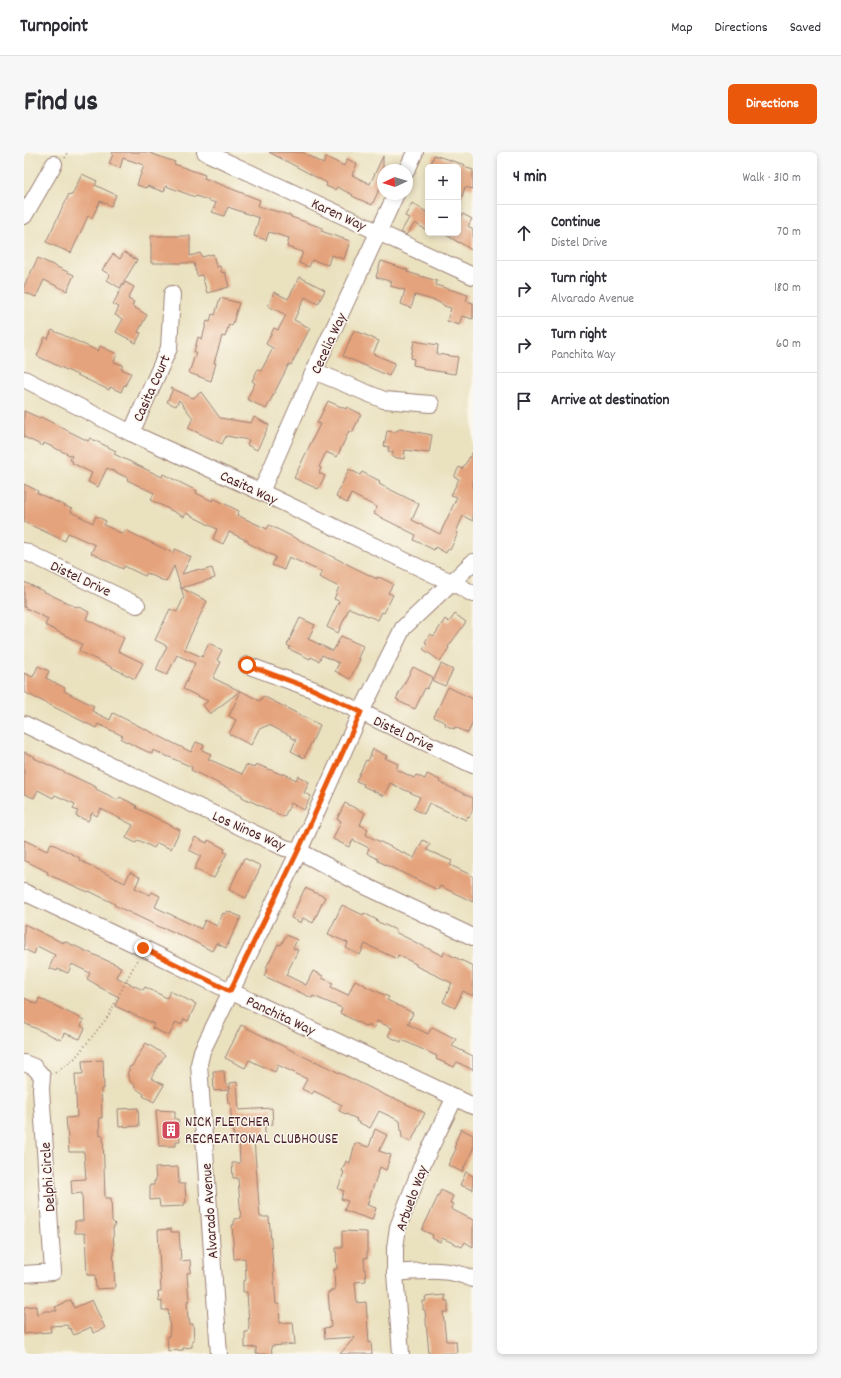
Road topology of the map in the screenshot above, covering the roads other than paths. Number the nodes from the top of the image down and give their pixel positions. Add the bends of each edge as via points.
1 (205, 152) edge
2 (416, 152) edge
3 (54, 164) dead end
4 (410, 164) edge
5 (393, 200) edge
6 (24, 216) edge
7 (378, 232) junction
8 (473, 276) edge
9 (172, 294) dead end
10 (314, 371) junction
11 (24, 379) edge
12 (431, 404) dead end
13 (131, 433) junction
14 (261, 492) junction
15 (24, 551) edge
16 (473, 562) edge
17 (452, 582) junction
18 (473, 594) edge
19 (138, 605) dead end
20 (247, 665) dead end
21 (361, 712) junction
22 (24, 724) edge
23 (473, 765) edge
24 (298, 851) junction
25 (24, 892) edge
26 (473, 937) edge
27 (230, 991) junction
28 (24, 1063) edge
29 (455, 1097) junction
30 (473, 1106) edge
31 (395, 1273) junction
32 (24, 1274) edge
33 (473, 1279) edge
34 (218, 1354) edge
35 (401, 1354) edge

1 - 7 street, Karen Way
2 - 4 street
3 - 6 street
5 - 7 street, Cecelia Way
7 - 8 street, Karen Way
7 - 10 street, Cecelia Way
9 - 13 street, Casita Court via 169,348
10 - 12 street via 384,400
10 - 14 street, Cecelia Way
11 - 13 street, Casita Way
13 - 14 street, Casita Way
14 - 17 street, Casita Way
15 - 19 street, Distel Drive
16 - 17 street, Alvarado Avenue
17 - 18 street, Casita Way
17 - 21 street, Alvarado Avenue via 403,628
20 - 21 street, Distel Drive via 312,689
21 - 23 street, Distel Drive
21 - 24 street, Alvarado Avenue
22 - 24 street, Los Ninos Way via 285,848
24 - 26 street, Los Ninos Way
24 - 27 street, Alvarado Avenue
25 - 27 street, Panchita Way
27 - 29 street, Panchita Way
27 - 34 street, Alvarado Avenue via 202,1051 199,1064
28 - 32 street, Delphi Circle via 34,1067 42,1076 53,1272
29 - 30 street, Panchita Way
29 - 31 street, Arbuelo Way via 422,1165 398,1226
31 - 33 street via 453,1272
31 - 35 street, Arbuelo Way

